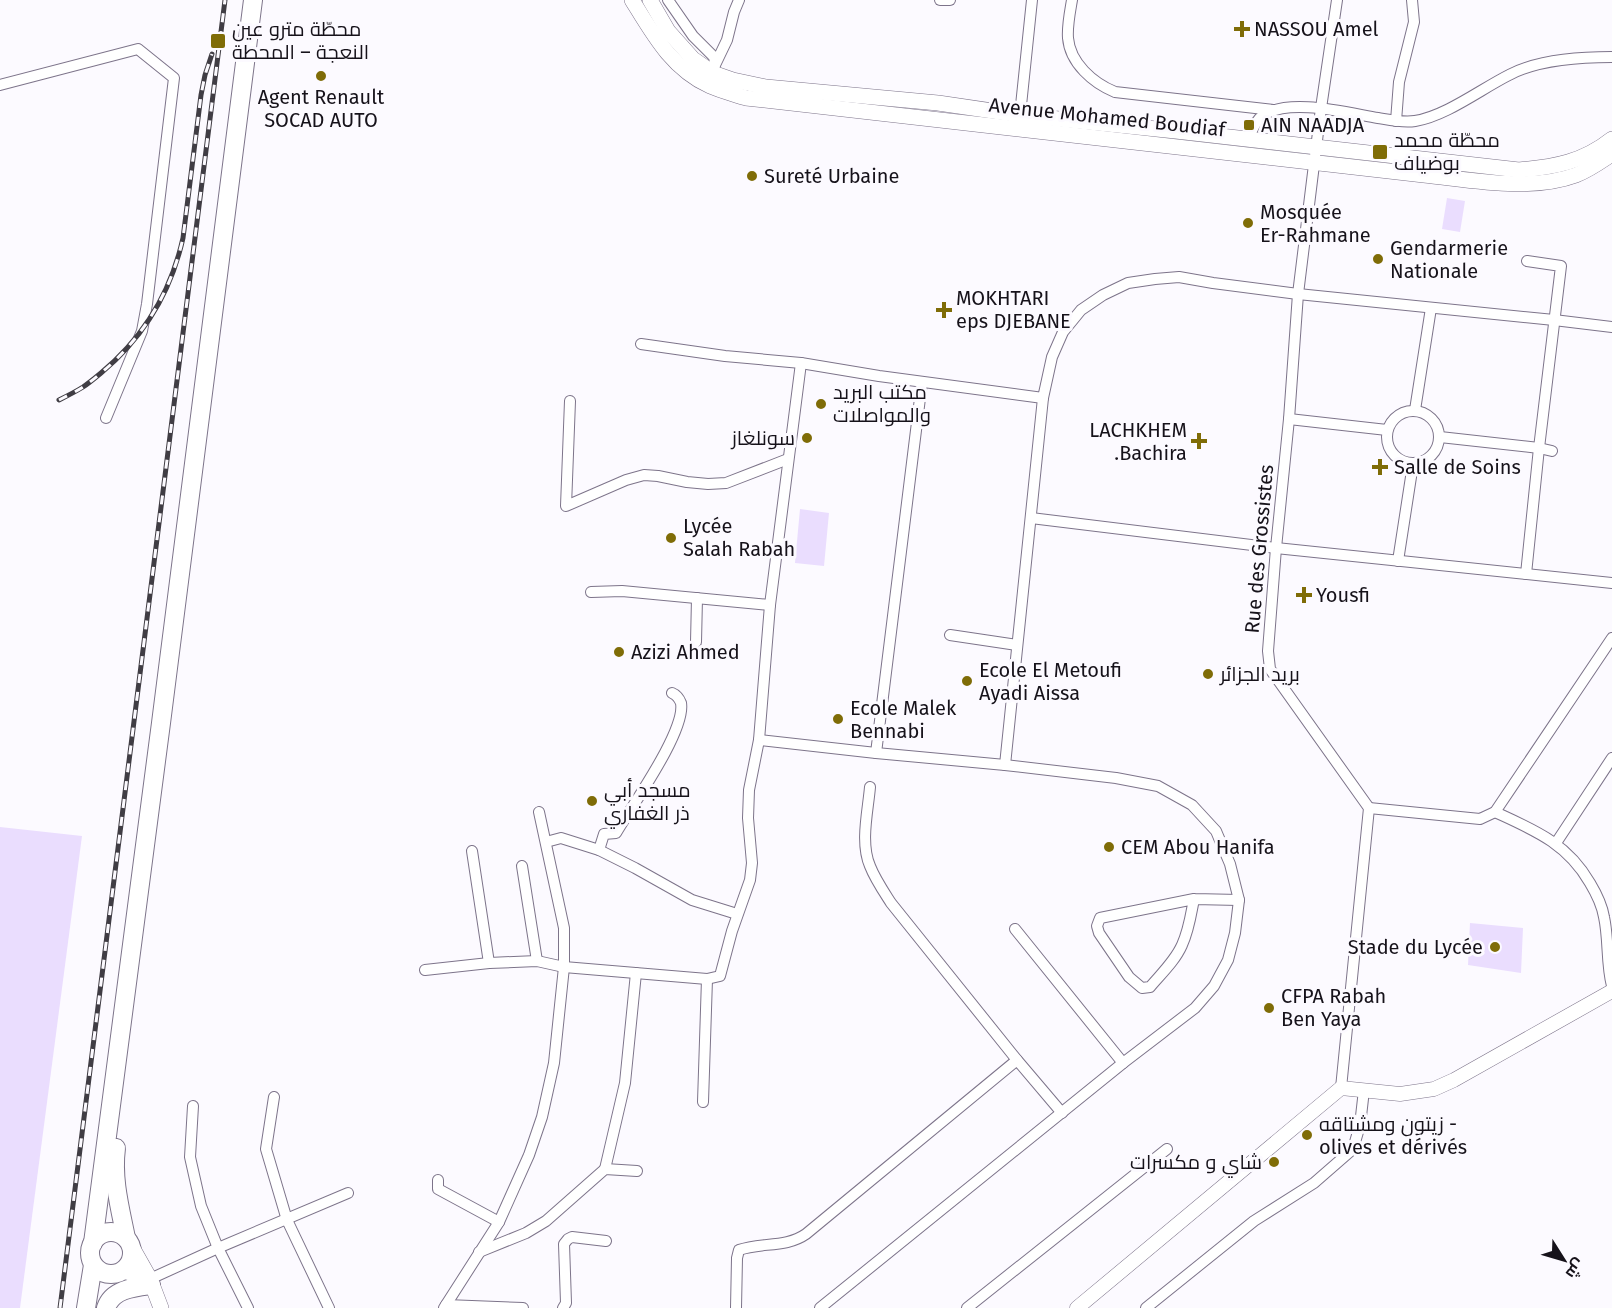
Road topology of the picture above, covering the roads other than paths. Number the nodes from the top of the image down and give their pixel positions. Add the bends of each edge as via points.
1 (253, 0) edge
2 (261, 0) edge
3 (632, 0) edge
4 (650, 0) edge
5 (668, 0) edge
6 (739, 0) edge
7 (940, 0) edge
8 (950, 0) edge
9 (1032, 0) edge
10 (1072, 0) edge
11 (1337, 0) edge
12 (1412, 0) edge
13 (1612, 57) edge
14 (713, 75) junction
15 (0, 85) edge
16 (1321, 108) junction
17 (1275, 110) junction
18 (1020, 115) junction
19 (1396, 121) junction
20 (1612, 138) edge
21 (1248, 140) junction
22 (1612, 154) edge
23 (1315, 155) junction
24 (1527, 261) dead end
25 (1298, 294) junction
26 (1431, 308) junction
27 (1554, 320) junction
28 (1612, 327) edge
29 (640, 344) dead end
30 (801, 363) junction
31 (922, 382) junction
32 (1043, 398) junction
33 (570, 401) dead end
34 (1415, 410) junction
35 (106, 418) dead end
36 (1289, 419) junction
37 (1387, 430) junction
38 (1440, 436) junction
39 (1539, 448) junction
40 (1552, 451) dead end
41 (788, 459) junction
42 (1413, 464) junction
43 (1031, 518) junction
44 (1276, 548) junction
45 (1398, 561) junction
46 (1526, 574) junction
47 (1612, 583) edge
48 (591, 592) dead end
49 (697, 598) junction
50 (770, 605) junction
51 (950, 636) dead end
52 (1612, 638) edge
53 (696, 642) dead end
54 (1017, 645) junction
55 (672, 693) dead end
56 (759, 740) junction
57 (876, 753) junction
58 (1612, 758) edge
59 (1005, 765) junction
60 (870, 787) dead end
61 (1369, 808) junction
62 (539, 812) dead end
63 (1495, 812) junction
64 (546, 842) junction
65 (1556, 843) junction
66 (598, 850) junction
67 (472, 851) dead end
68 (522, 866) dead end
69 (1194, 898) junction
70 (1239, 900) junction
71 (737, 914) junction
72 (1015, 929) dead end
73 (537, 961) junction
74 (489, 963) junction
75 (564, 967) junction
76 (425, 970) dead end
77 (636, 973) junction
78 (132, 979) junction
79 (707, 979) junction
80 (1612, 989) edge
81 (1017, 1060) junction
82 (1123, 1063) junction
83 (1341, 1088) junction
84 (1364, 1090) junction
85 (274, 1098) dead end
86 (703, 1102) dead end
87 (193, 1106) dead end
88 (1062, 1113) junction
89 (1167, 1149) dead end
90 (605, 1170) junction
91 (637, 1171) dead end
92 (438, 1180) dead end
93 (348, 1192) dead end
94 (287, 1220) junction
95 (499, 1222) junction
96 (606, 1241) dead end
97 (93, 1242) junction
98 (130, 1244) junction
99 (218, 1248) junction
100 (479, 1252) junction
101 (93, 1265) junction
102 (120, 1273) junction
103 (151, 1282) junction
104 (445, 1306) edge
105 (86, 1308) edge
106 (94, 1308) edge
107 (106, 1308) edge
108 (161, 1308) edge
109 (248, 1308) edge
110 (329, 1308) edge
111 (523, 1308) edge
112 (563, 1308) edge
113 (736, 1308) edge
114 (819, 1308) edge
115 (967, 1308) edge
116 (1077, 1308) edge
117 (1146, 1308) edge

1 - 78 main road
2 - 78 main road
3 - 14 main road, Avenue Mohamed Boudiaf via 674,61 692,76
4 - 14 main road, Avenue Mohamed Boudiaf via 668,31
5 - 14 street via 712,55
6 - 14 street
7 - 8 street
9 - 18 street
10 - 17 street via 1068,37 1071,52 1100,86 1115,92
11 - 16 street, Rue des Grossistes
12 - 19 street via 1414,22 1399,82
13 - 19 street via 1526,68 1451,107 1414,121
14 - 18 main road, Avenue Mohamed Boudiaf via 766,87
14 - 23 main road, Avenue Mohamed Boudiaf via 746,98
15 - 35 street via 138,50 174,78 142,331
16 - 17 street
16 - 19 street
16 - 23 street, Rue des Grossistes
17 - 21 street, Avenue Mohamed Boudiaf via 1259,119
18 - 21 main road, Avenue Mohamed Boudiaf
20 - 23 main road, Avenue Mohamed Boudiaf via 1580,159 1519,170
21 - 23 main road, Avenue Mohamed Boudiaf
22 - 23 main road, Avenue Mohamed Boudiaf via 1577,175 1536,184 1424,175
23 - 25 street, Rue des Grossistes
24 - 27 street via 1561,266
25 - 26 street
25 - 32 street via 1179,277 1128,283 1081,310 1064,332 1052,357
25 - 36 street, Rue des Grossistes
26 - 27 street
26 - 34 street
27 - 28 street
27 - 39 street
29 - 30 street
30 - 31 street
30 - 41 street
31 - 32 street
31 - 57 street
32 - 43 street
33 - 41 street via 566,506 644,475 726,483
34 - 37 street via 1401,413
34 - 38 street via 1430,416
36 - 37 street
36 - 44 street, Rue des Grossistes
37 - 42 street via 1386,440 1395,457
38 - 39 street
38 - 42 street via 1432,456
39 - 40 street
39 - 46 street
41 - 50 street
42 - 45 street
43 - 44 street
43 - 54 street
44 - 45 street
44 - 61 street, Rue des Grossistes via 1270,669
45 - 46 street
46 - 47 street
48 - 49 street
49 - 50 street
49 - 53 street
50 - 56 street
51 - 54 street
52 - 63 street
54 - 59 street
55 - 66 street via 681,705 663,757 616,833 604,834
56 - 57 street
56 - 71 street via 749,790 750,880
57 - 59 street
58 - 65 street
59 - 70 street via 1158,786 1192,805 1216,831
60 - 81 street via 866,837 870,867 891,903
61 - 63 street via 1480,819
61 - 83 street
62 - 64 street
63 - 65 street
64 - 66 street via 561,838
64 - 75 street via 564,928
65 - 80 street via 1572,857 1596,893 1604,915
66 - 71 street via 692,900
67 - 74 street
68 - 73 street
69 - 69 street via 1100,918 1099,933 1129,977 1142,988 1150,987 1181,947
69 - 70 street
70 - 82 street via 1228,960 1214,986 1195,1008
71 - 79 street via 720,976
72 - 82 street
73 - 74 street
73 - 75 street
74 - 76 street
75 - 77 street
75 - 95 street via 554,1063 542,1117
77 - 79 street
77 - 90 street via 625,1083
78 - 97 main road
78 - 98 main road via 115,1156 116,1187
79 - 86 street
80 - 84 street via 1434,1089 1400,1094
81 - 88 street
81 - 113 street via 806,1234 788,1242 739,1250
82 - 88 street
83 - 84 street
83 - 116 street
84 - 117 street via 1353,1149 1314,1183 1254,1221
85 - 94 street via 266,1149
87 - 99 street via 190,1157 201,1206
88 - 114 street
89 - 115 street
90 - 91 street
90 - 100 street via 546,1221
92 - 95 street via 438,1190
93 - 94 street
94 - 99 street
94 - 110 street
95 - 100 street
96 - 112 street via 572,1236 564,1244
97 - 98 main road via 112,1232 120,1233
97 - 101 main road
98 - 102 main road via 133,1257
98 - 103 main road
99 - 103 street
99 - 109 street
100 - 104 street
101 - 102 main road via 104,1274
101 - 105 main road
102 - 103 main road
102 - 106 main road via 104,1288
103 - 107 main road via 123,1291 107,1302
103 - 108 main road
104 - 111 street

